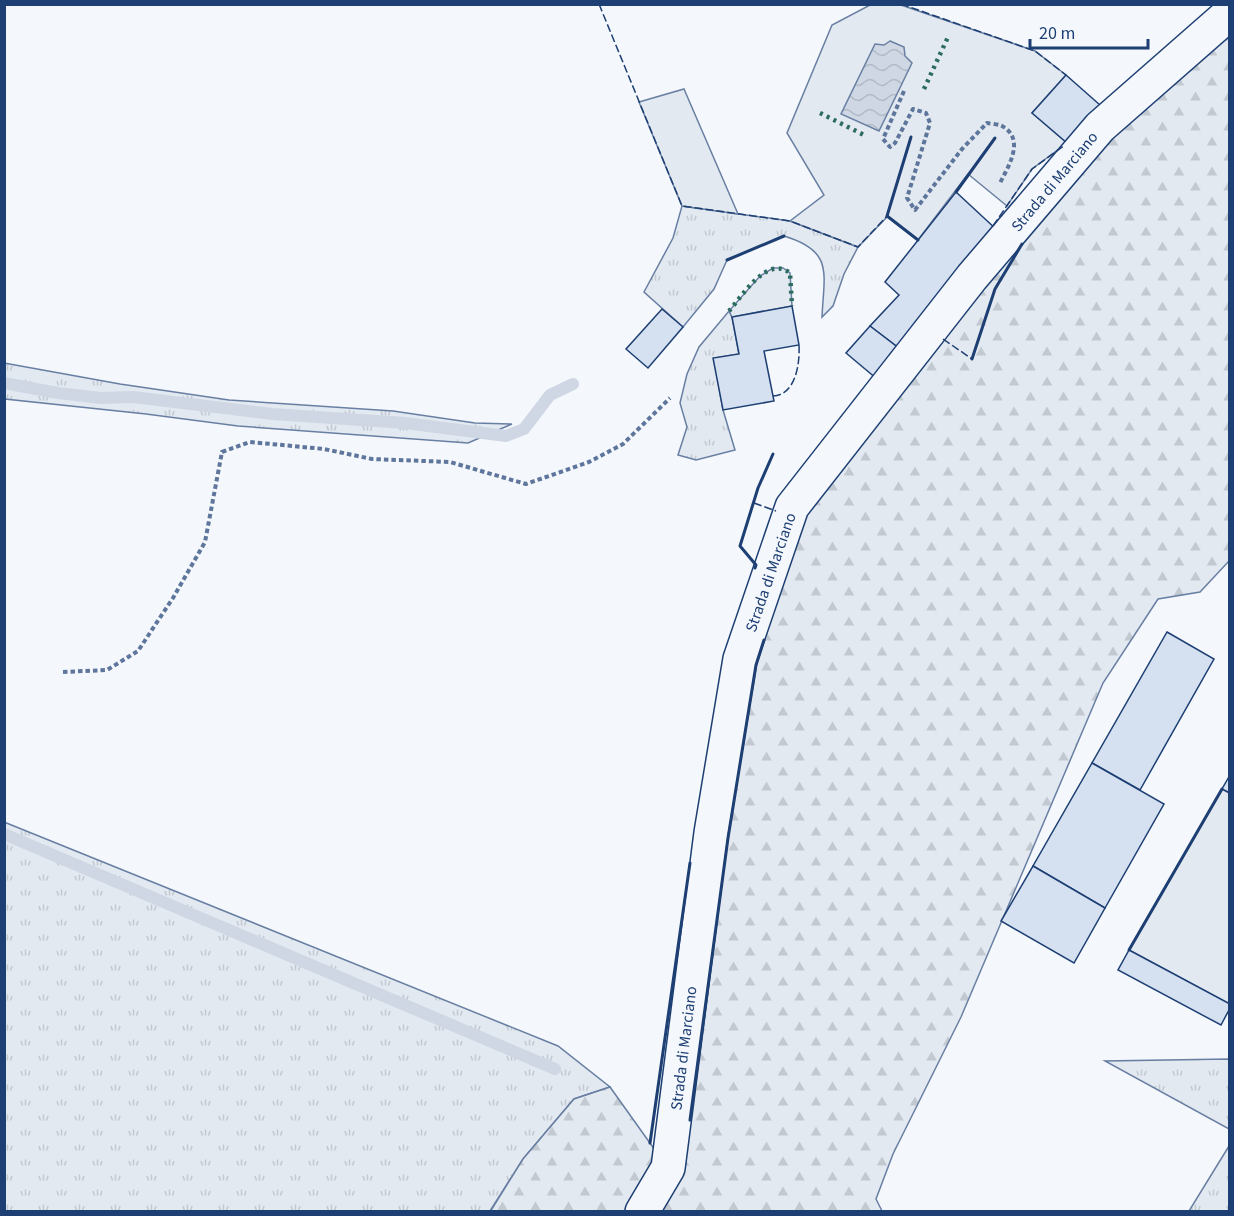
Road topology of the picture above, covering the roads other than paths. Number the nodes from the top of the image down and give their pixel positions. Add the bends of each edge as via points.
1 (1230, 13) edge
2 (642, 1212) edge

1 - 2 street, Strada di Marciano via 1100,127 972,277 792,507 740,659 711,833 668,1168

